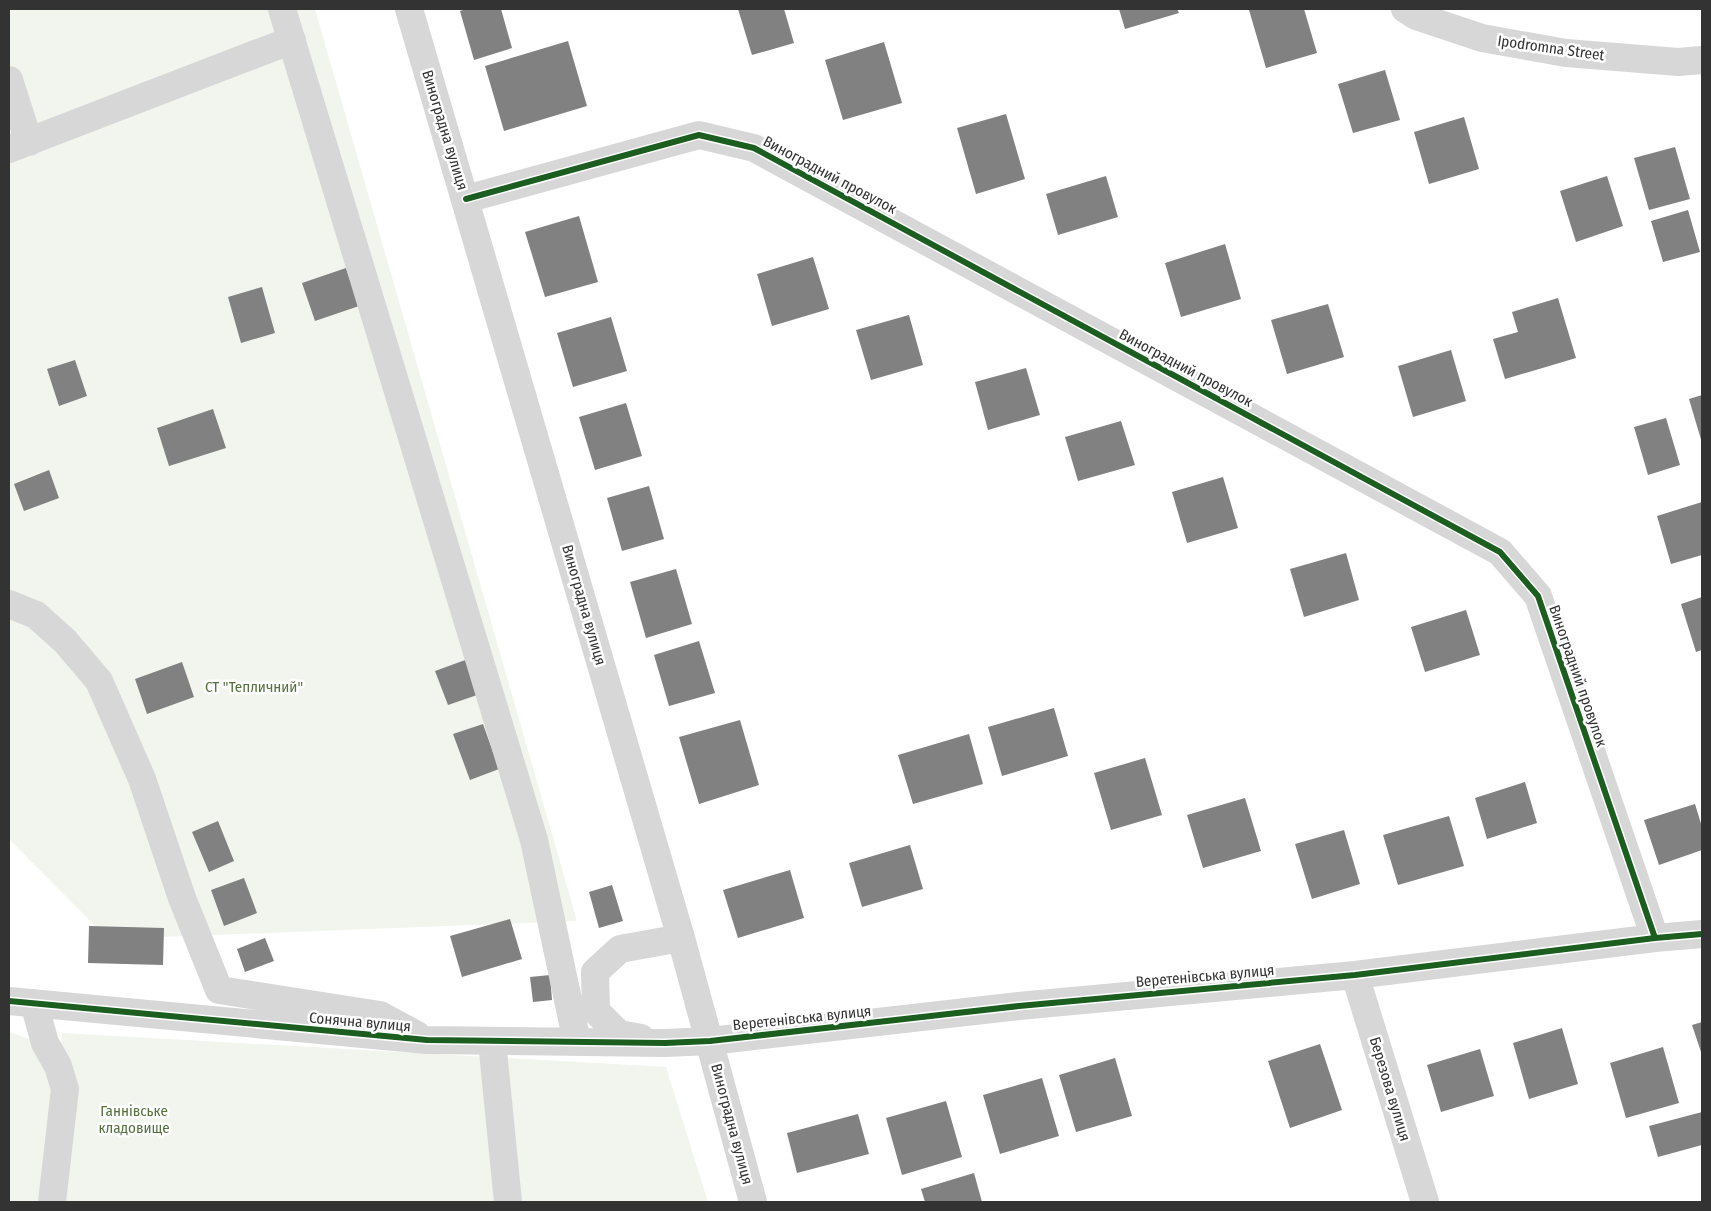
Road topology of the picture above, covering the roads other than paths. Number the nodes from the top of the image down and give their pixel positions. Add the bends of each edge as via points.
1 (282, 9) edge
2 (409, 9) edge
3 (1405, 9) edge
4 (292, 40) junction
5 (1702, 60) edge
6 (9, 80) edge
7 (19, 146) edge
8 (466, 199) junction
9 (9, 604) edge
10 (1702, 934) edge
11 (681, 938) junction
12 (1655, 938) junction
13 (1355, 975) junction
14 (21, 1002) edge
15 (427, 1040) junction
16 (492, 1041) junction
17 (710, 1041) junction
18 (577, 1042) junction
19 (665, 1042) junction
20 (52, 1202) edge
21 (508, 1202) edge
22 (754, 1202) edge
23 (1425, 1202) edge

1 - 4 street
2 - 8 street, Виноградна вулиця
3 - 5 street, Ipodromna Street via 1416,16 1482,38 1566,53 1678,62
4 - 7 street
4 - 18 street via 534,840
6 - 7 street
8 - 11 street, Виноградна вулиця
8 - 12 street, Виноградний провулок via 699,135 754,148 1500,552 1538,596
9 - 15 street via 36,615 65,641 99,681 142,779 182,898 219,990 380,1015
10 - 12 street, Веретенівська вулиця
11 - 17 street, Виноградна вулиця
11 - 19 street via 620,949 595,972 596,1012 619,1034
12 - 13 street, Веретенівська вулиця
13 - 17 street, Веретенівська вулиця via 1019,1006
13 - 23 street, Березова вулиця
14 - 15 street, Сонячна вулиця
14 - 20 street via 58,1066 65,1089
15 - 16 street, Сонячна вулиця
16 - 18 street, Сонячна вулиця
16 - 21 street
17 - 19 street, Сонячна вулиця
17 - 22 street, Виноградна вулиця
18 - 19 street, Сонячна вулиця

